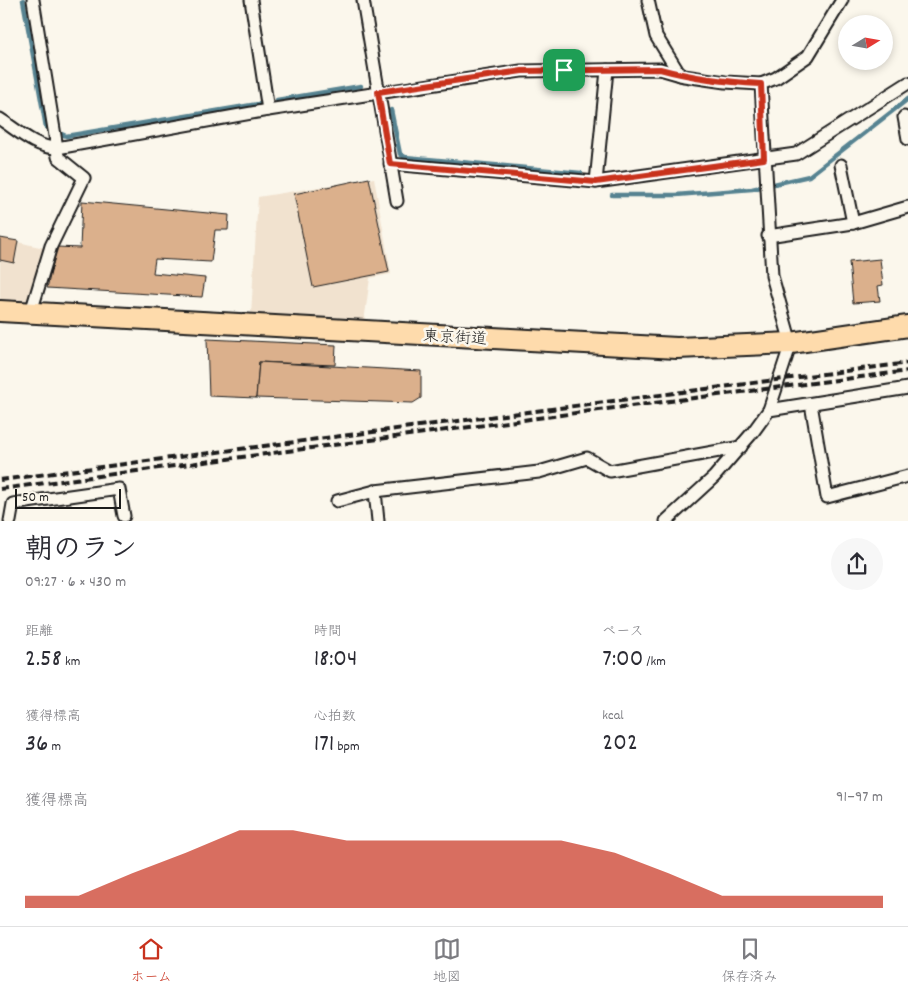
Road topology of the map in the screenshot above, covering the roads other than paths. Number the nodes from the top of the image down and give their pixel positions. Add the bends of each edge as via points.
1 (33, 0) edge
2 (251, 0) edge
3 (363, 0) edge
4 (648, 0) edge
5 (842, 0) edge
6 (607, 70) junction
7 (680, 75) junction
8 (908, 83) edge
9 (761, 84) junction
10 (378, 92) junction
11 (268, 110) junction
12 (904, 117) dead end
13 (0, 119) edge
14 (908, 139) edge
15 (56, 148) junction
16 (764, 159) junction
17 (390, 164) junction
18 (841, 165) dead end
19 (596, 182) junction
20 (397, 201) dead end
21 (908, 207) edge
22 (853, 224) junction
23 (768, 236) junction
24 (0, 311) edge
25 (31, 312) junction
26 (908, 326) edge
27 (791, 343) junction
28 (908, 388) edge
29 (811, 404) junction
30 (768, 410) junction
31 (741, 447) junction
32 (908, 476) edge
33 (375, 491) junction
34 (337, 501) dead end
35 (124, 516) dead end
36 (10, 521) edge
37 (378, 521) edge
38 (666, 521) edge

1 - 15 street
2 - 11 street
3 - 10 street
4 - 7 street via 656,36
5 - 9 street via 808,56 776,78
6 - 7 street via 660,69
6 - 10 street via 522,71
6 - 19 street
7 - 9 street
8 - 16 street via 796,154
9 - 16 street
10 - 11 street
10 - 17 street
11 - 15 street
12 - 14 street
13 - 15 street via 34,142
15 - 25 street via 58,157 84,178 51,246
16 - 19 street
16 - 23 street
17 - 19 street
17 - 20 street
18 - 22 street
21 - 22 street
22 - 23 street
23 - 27 street via 772,276
24 - 25 highway, 東京街道
25 - 27 highway, 東京街道 via 657,347
26 - 27 highway, 東京街道
27 - 30 street
28 - 29 street
29 - 30 street
29 - 32 street via 827,497
30 - 31 street
31 - 33 street via 610,471 587,458 539,472
31 - 38 street
33 - 34 street
33 - 37 street
35 - 36 street via 119,489 13,504

